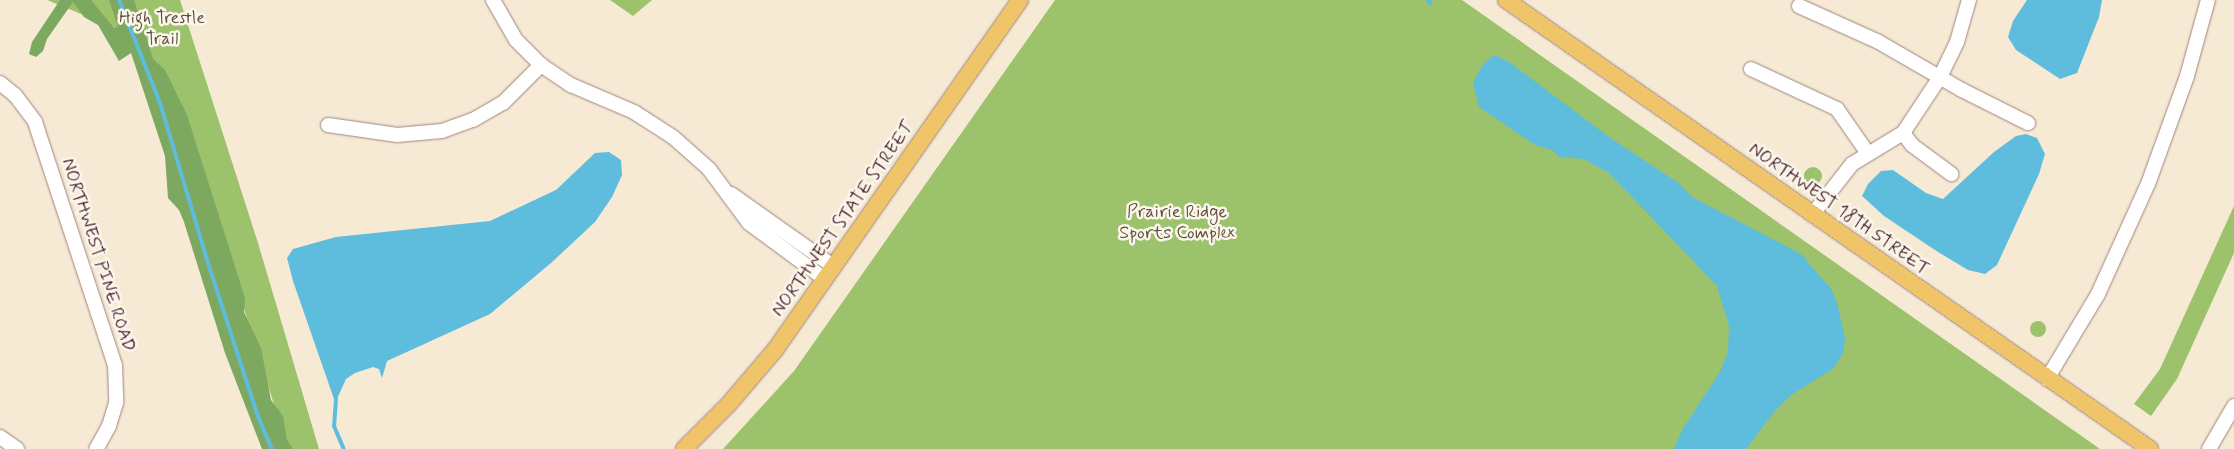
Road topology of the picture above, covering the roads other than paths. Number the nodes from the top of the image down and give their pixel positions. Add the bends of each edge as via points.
1 (493, 0) edge
2 (1020, 0) edge
3 (1506, 0) edge
4 (2208, 0) edge
5 (1964, 2) edge
6 (1800, 6) dead end
7 (541, 65) junction
8 (1751, 69) dead end
9 (1940, 77) junction
10 (0, 83) edge
11 (2028, 123) dead end
12 (328, 125) dead end
13 (1903, 133) junction
14 (1867, 152) junction
15 (1951, 174) dead end
16 (1812, 214) junction
17 (830, 273) junction
18 (2047, 379) junction
19 (2234, 406) edge
20 (0, 437) edge
21 (17, 449) edge
22 (96, 449) edge
23 (684, 449) edge
24 (2150, 449) edge
25 (2209, 449) edge

1 - 7 street via 516,40
2 - 17 main road, NORTHWEST STATE STREET
3 - 16 main road, NORTHWEST 18TH STREET
4 - 18 street via 2187,76 2148,184 2094,302
5 - 9 street via 1957,42
6 - 9 street via 1877,41
7 - 12 street via 503,103 474,120 449,128 426,134 397,135
7 - 17 street via 571,85 621,105 655,124 691,151 728,192 749,223
8 - 14 street via 1837,109
9 - 11 street
9 - 13 street
10 - 22 street, NORTHWEST PINE ROAD via 15,95 34,122 115,365 115,406 109,426
13 - 14 street
13 - 15 street via 1912,144
14 - 16 street via 1852,164
16 - 18 main road, NORTHWEST 18TH STREET
17 - 23 main road, NORTHWEST STATE STREET via 760,370
18 - 24 main road, NORTHWEST 18TH STREET
19 - 25 street
20 - 21 street

